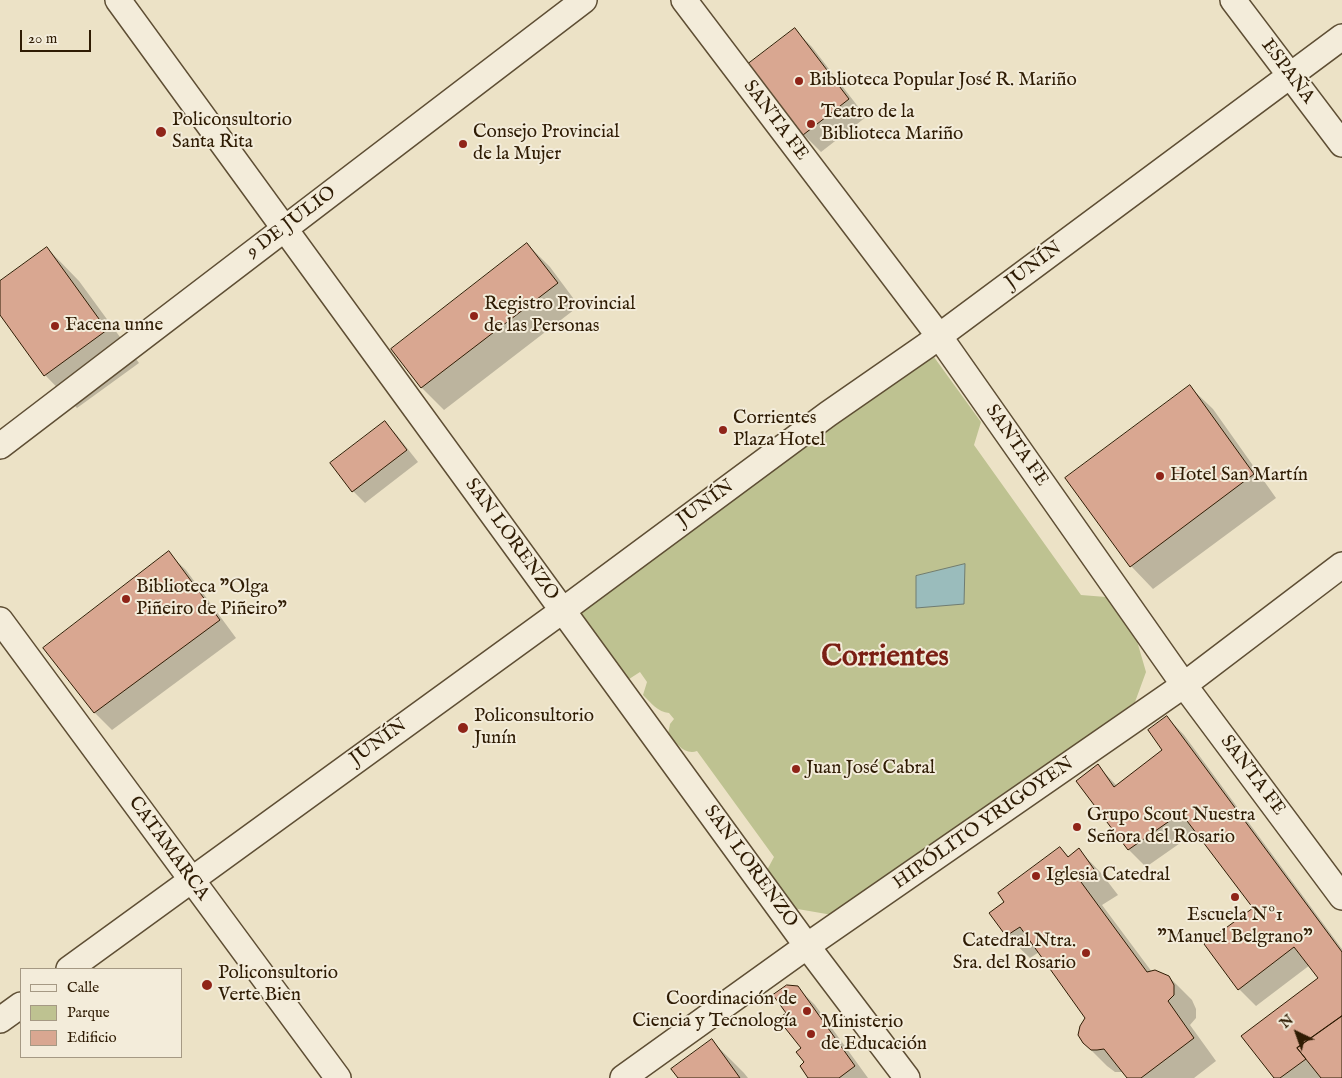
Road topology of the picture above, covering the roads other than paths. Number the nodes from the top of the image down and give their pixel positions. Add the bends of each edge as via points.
1 (118, 0) edge
2 (584, 0) edge
3 (684, 0) edge
4 (1233, 0) edge
5 (1342, 38) edge
6 (1290, 76) junction
7 (1342, 144) edge
8 (284, 229) junction
9 (939, 336) junction
10 (0, 446) edge
11 (1342, 565) edge
12 (562, 611) junction
13 (0, 620) edge
14 (1184, 685) junction
15 (191, 880) junction
16 (1342, 897) edge
17 (807, 946) junction
18 (70, 968) edge
19 (20, 1006) edge
20 (0, 1020) edge
21 (338, 1078) edge
22 (623, 1078) edge
23 (907, 1078) edge

1 - 8 street, SAN LORENZO
2 - 8 street, 9 DE JULIO
3 - 9 street, SANTA FE
4 - 6 street, ESPAÑA
5 - 6 street, JUNÍN
6 - 7 street, ESPAÑA
6 - 9 street, JUNÍN
8 - 10 street, 9 DE JULIO
8 - 12 street, SAN LORENZO
9 - 12 street, JUNÍN
9 - 14 street, SANTA FE
11 - 14 street, HIPÓLITO YRIGOYEN
12 - 15 street, JUNÍN
12 - 17 street, SAN LORENZO
13 - 15 street, CATAMARCA
14 - 16 street, SANTA FE
14 - 17 street, HIPÓLITO YRIGOYEN
15 - 18 street, JUNÍN
15 - 21 street, CATAMARCA
17 - 22 street, HIPÓLITO YRIGOYEN
17 - 23 street, SAN LORENZO
19 - 20 street

